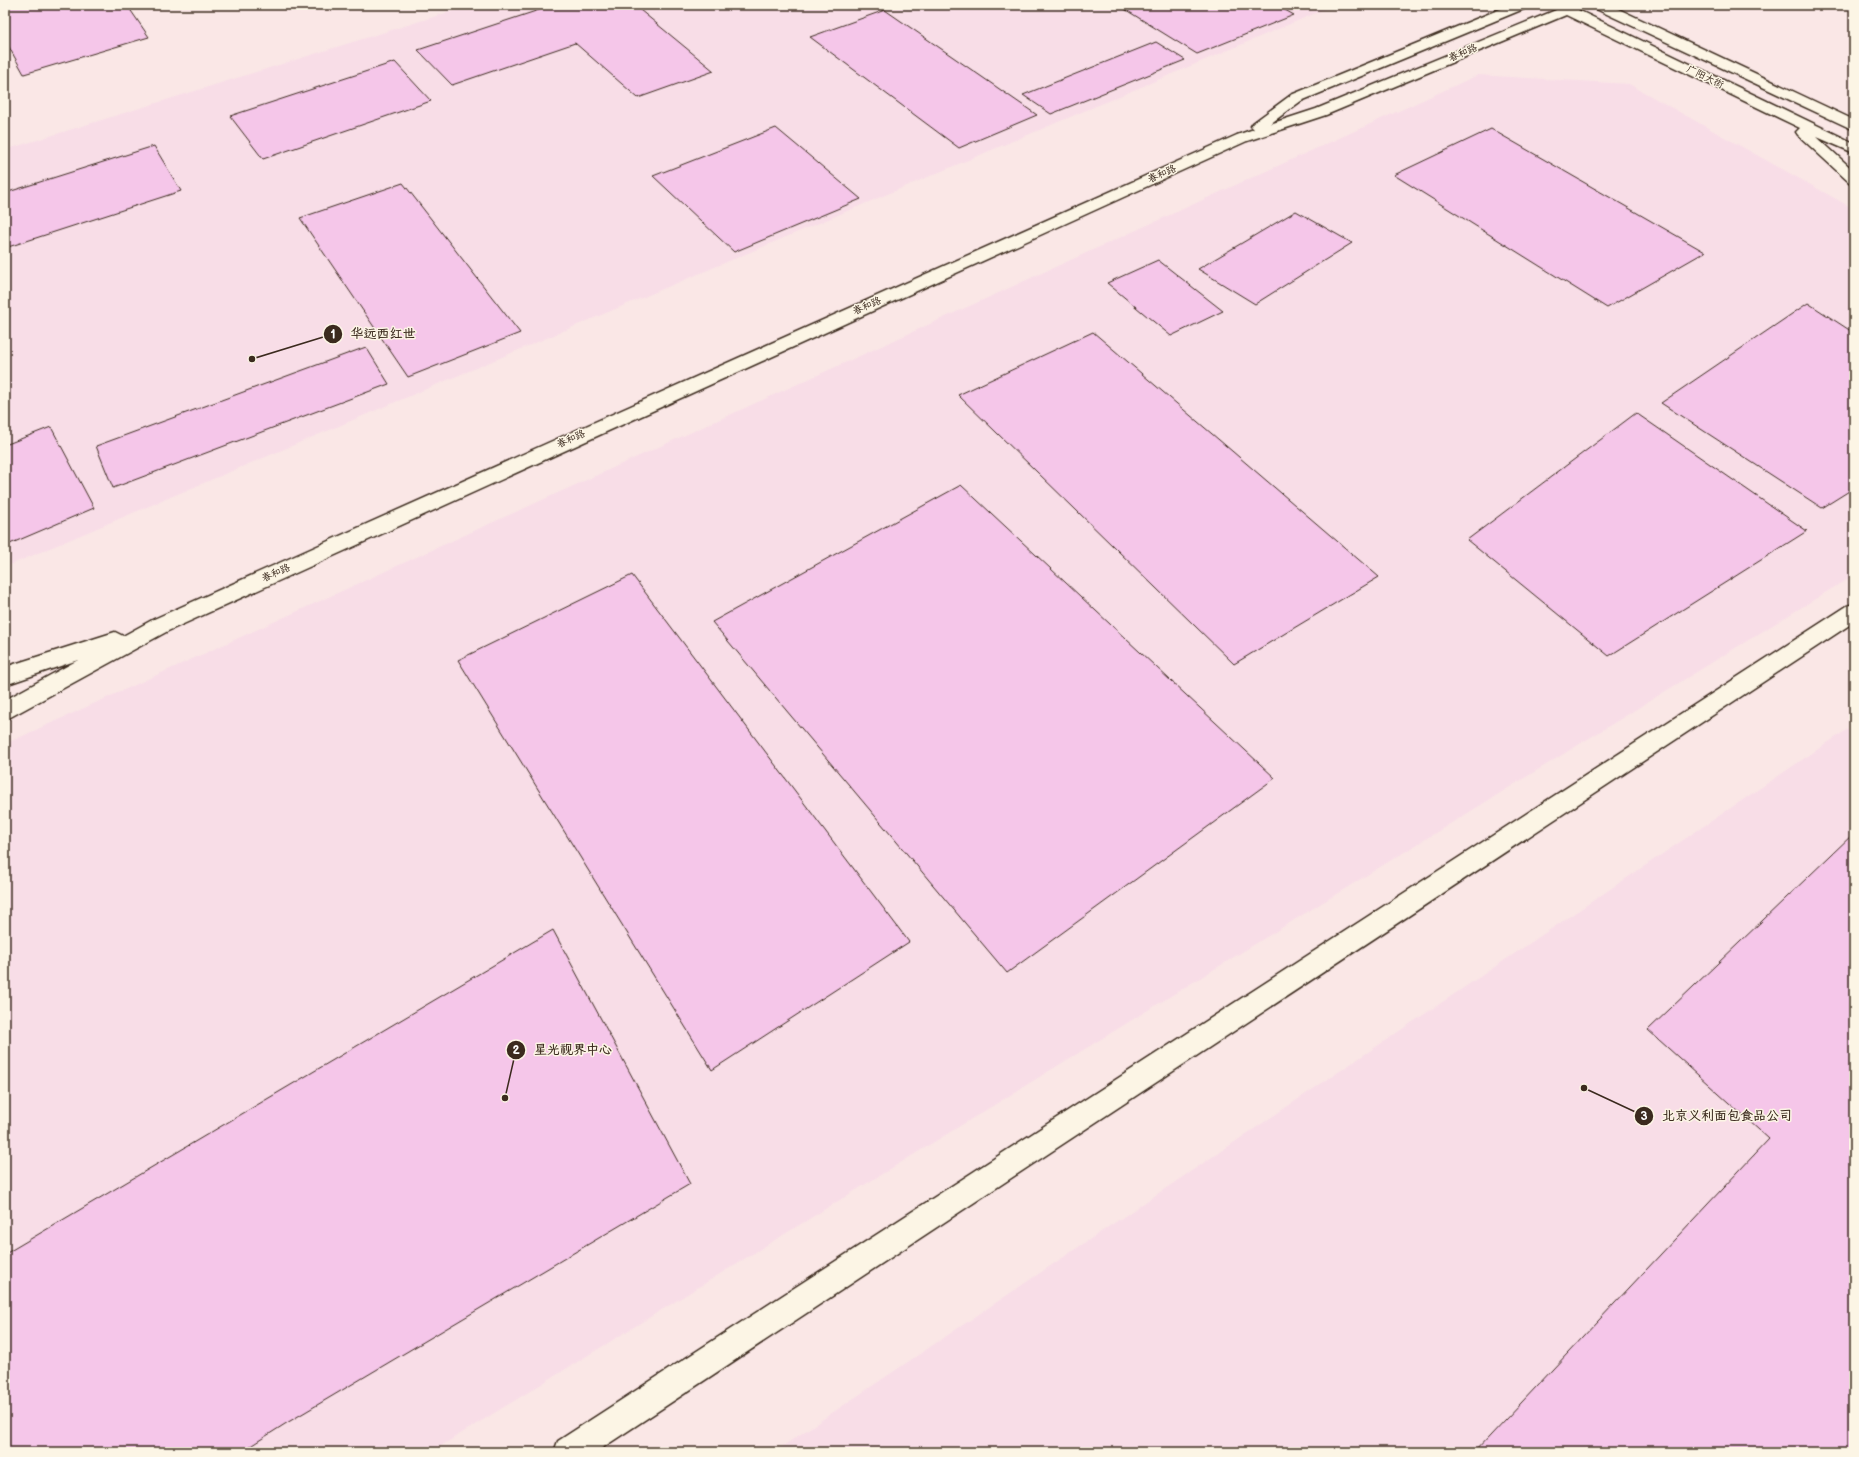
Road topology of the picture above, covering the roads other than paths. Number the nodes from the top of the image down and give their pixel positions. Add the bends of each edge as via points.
1 (1521, 5) edge
2 (1579, 5) edge
3 (1599, 5) edge
4 (1560, 8) edge
5 (1784, 115) junction
6 (1854, 126) edge
7 (1242, 138) junction
8 (1854, 149) edge
9 (1854, 179) edge
10 (1854, 612) edge
11 (161, 625) junction
12 (5, 676) edge
13 (5, 711) edge
14 (569, 1452) edge

1 - 7 street via 1296,98
2 - 4 street, 春和路
3 - 6 street, 广阳大街
4 - 5 street, 广阳大街
4 - 7 street, 春和路 via 1321,112
5 - 8 street, 广阳大街
5 - 9 street
7 - 11 street, 春和路
10 - 14 street
11 - 12 street, 春和路
11 - 13 street, 春和路

